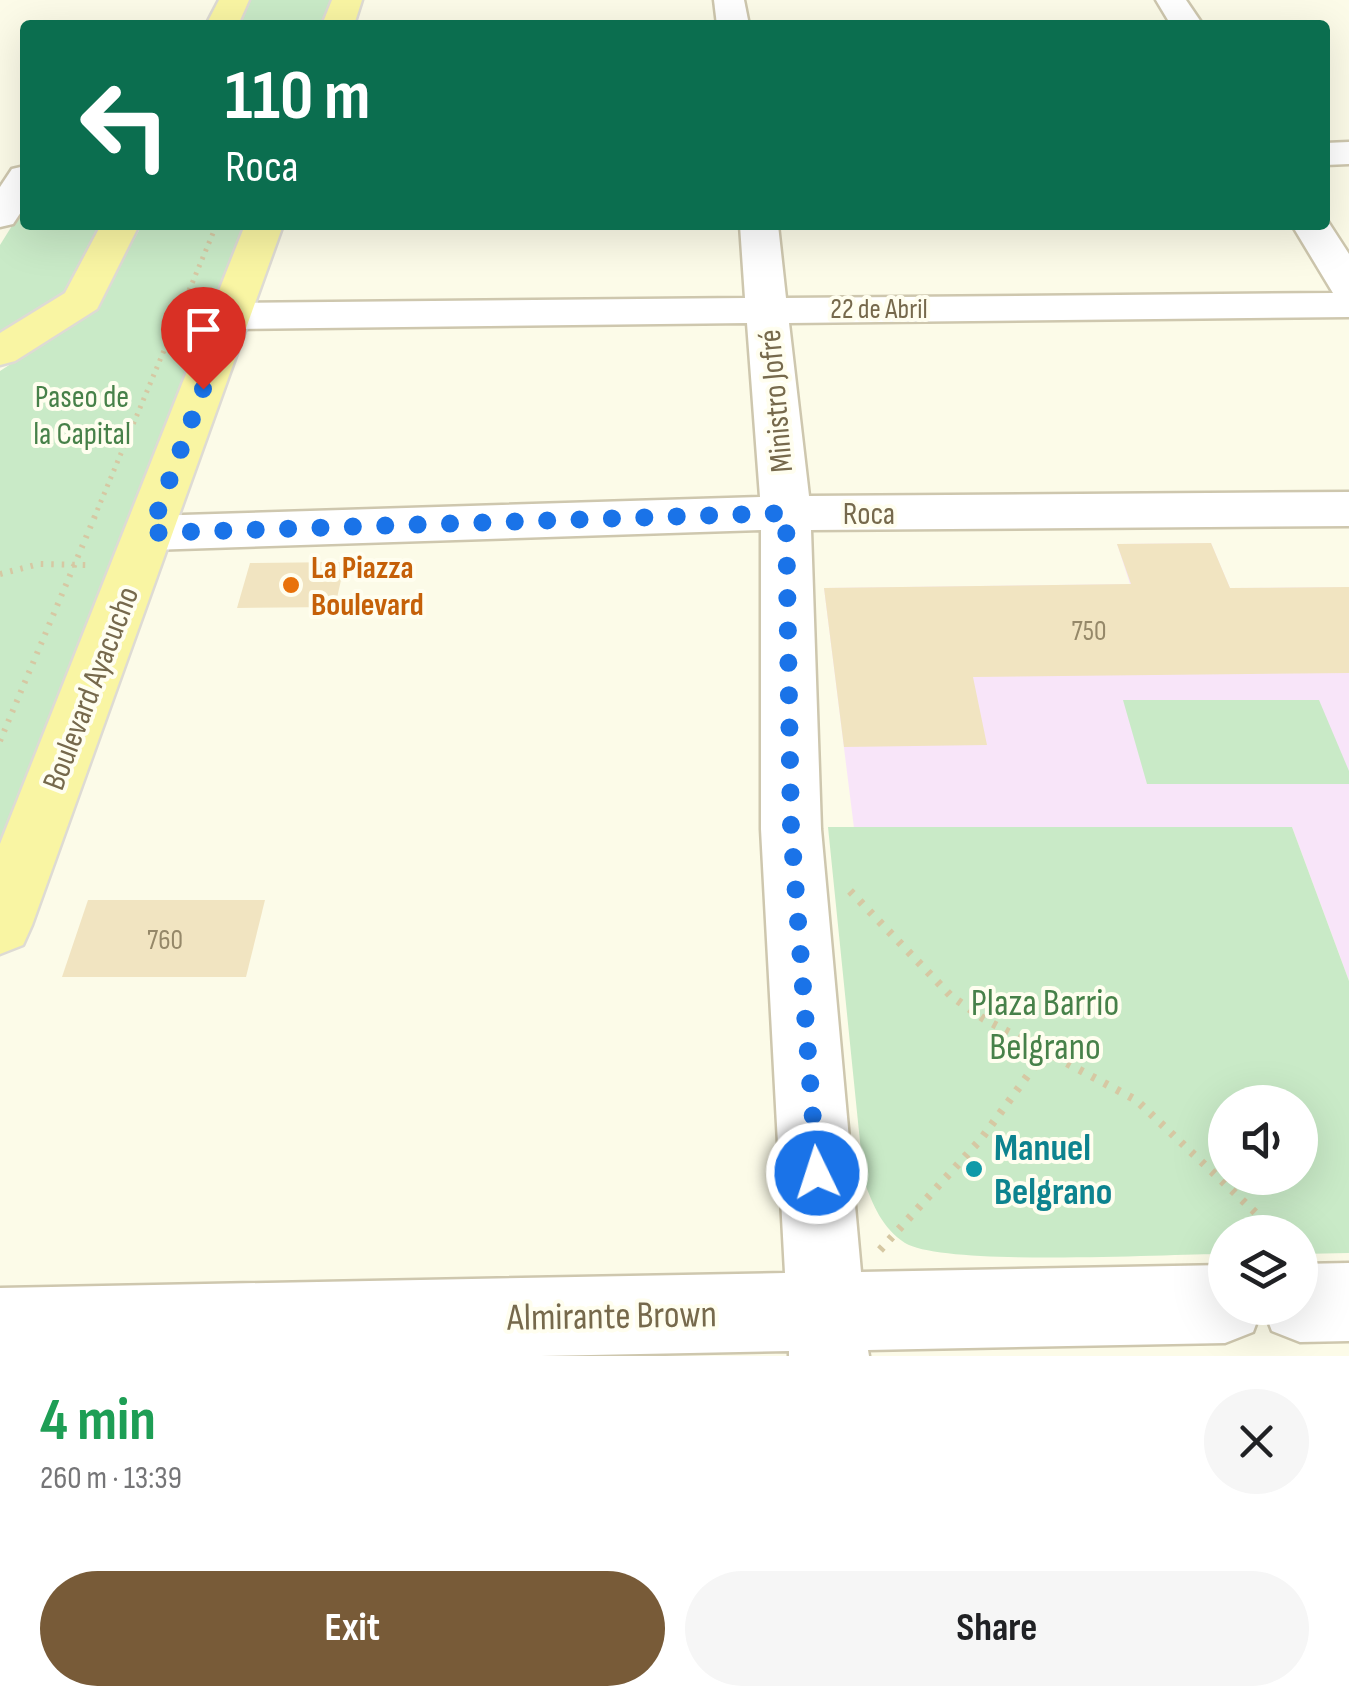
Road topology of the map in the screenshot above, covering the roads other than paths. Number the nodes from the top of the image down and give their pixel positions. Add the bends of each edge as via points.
1 (20, 184) edge
2 (0, 216) edge
3 (117, 230) edge
4 (262, 230) edge
5 (759, 230) edge
6 (1314, 230) edge
7 (1349, 286) edge
8 (1349, 305) edge
9 (766, 308) junction
10 (229, 316) junction
11 (0, 352) edge
12 (1349, 509) edge
13 (786, 513) junction
14 (143, 550) junction
15 (0, 925) edge
16 (1318, 1302) edge
17 (1349, 1302) edge
18 (1208, 1305) edge
19 (0, 1327) edge
20 (826, 1334) edge

1 - 2 street
3 - 11 main road via 82,300
4 - 10 main road, Boulevard Ayacucho
5 - 9 street, Ministro Jofré
6 - 7 street
8 - 9 street, 22 de Abril
9 - 10 street, 22 de Abril
9 - 13 street, Ministro Jofré
10 - 14 main road, Boulevard Ayacucho
12 - 13 street, Roca
13 - 14 street, Roca
13 - 20 street, Ministro Jofré via 791,828
14 - 15 main road, Boulevard Ayacucho
16 - 17 street
18 - 20 street, Almirante Brown
19 - 20 street, Almirante Brown

